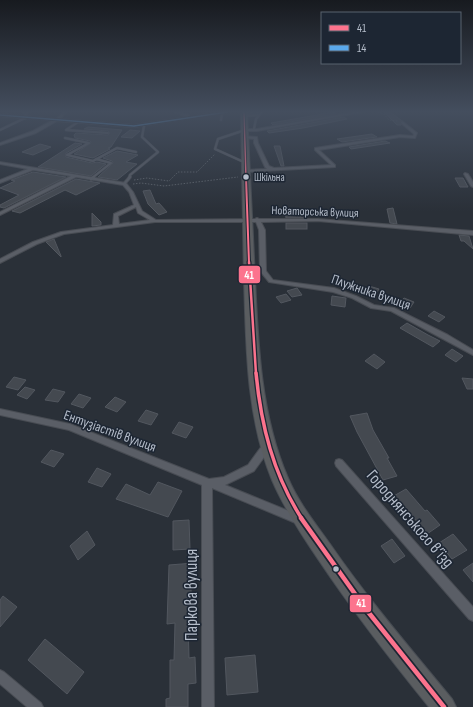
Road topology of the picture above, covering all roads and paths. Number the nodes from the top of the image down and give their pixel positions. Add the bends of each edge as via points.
1 (85, 145) edge
2 (151, 145) edge
3 (216, 145) edge
4 (247, 145) edge
5 (257, 145) edge
6 (337, 145) edge
7 (218, 150) junction
8 (136, 152) dead end
9 (96, 159) junction
10 (0, 163) edge
11 (31, 169) junction
12 (273, 169) junction
13 (244, 170) junction
14 (466, 174) dead end
15 (75, 176) junction
16 (91, 179) junction
17 (0, 182) edge
18 (125, 183) junction
19 (473, 186) edge
20 (137, 205) junction
21 (0, 214) edge
22 (252, 219) junction
23 (155, 221) junction
24 (116, 226) junction
25 (473, 233) edge
26 (0, 261) edge
27 (473, 353) edge
28 (0, 412) edge
29 (268, 445) junction
30 (339, 463) dead end
31 (207, 483) junction
32 (304, 522) junction
33 (473, 615) edge
34 (0, 676) edge
35 (37, 707) edge
36 (208, 707) edge
37 (444, 707) edge

1 - 9 lane via 67,155 93,161
2 - 18 lane via 158,152 130,175
3 - 7 lane via 215,149
4 - 13 highway
5 - 12 street via 267,167
6 - 12 street via 316,148 334,166
7 - 13 lane
7 - 18 path via 197,172 178,172 169,181 146,178
8 - 9 lane via 117,148
9 - 16 lane via 111,163
10 - 11 street
11 - 15 street
11 - 17 street
12 - 13 street
13 - 18 path via 164,186
13 - 22 highway
14 - 19 street
15 - 16 street
15 - 21 street
16 - 18 street
18 - 20 street
20 - 23 street via 140,212
20 - 24 street via 116,215
22 - 23 street, Новаторська вулиця
22 - 25 street, Новаторська вулиця via 318,220
22 - 27 street, Плужника вулиця via 262,230 263,271 271,281 334,290 373,307 392,309
22 - 29 highway via 255,378
23 - 24 street, Новаторська вулиця
24 - 26 street, Новаторська вулиця via 63,233 35,243
28 - 31 street, Ентузіастів вулиця via 70,428
29 - 31 street via 251,468 225,481
29 - 32 highway via 280,480
30 - 33 street, Городнянського в’їзд
31 - 32 street, Ентузіастів вулиця
31 - 36 street, Паркова вулиця
32 - 37 highway via 377,626
34 - 35 street

